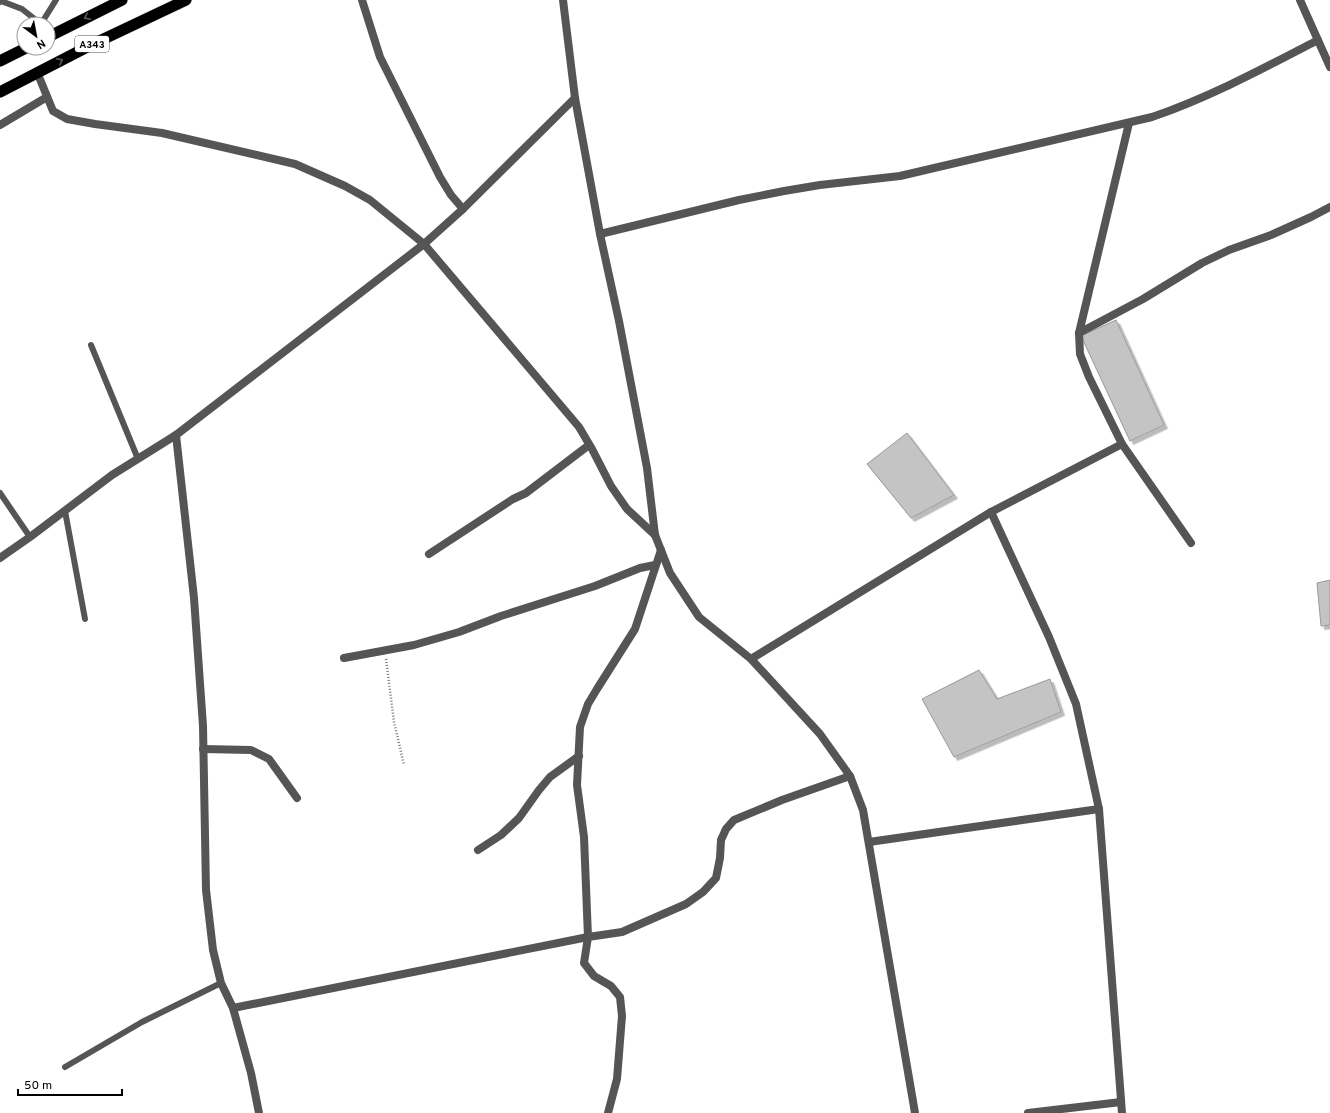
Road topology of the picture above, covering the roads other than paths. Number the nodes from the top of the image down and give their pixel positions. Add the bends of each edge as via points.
1 (56, 0) edge
2 (122, 0) edge
3 (186, 0) edge
4 (362, 0) edge
5 (563, 0) edge
6 (1300, 0) edge
7 (0, 2) edge
8 (31, 16) edge
9 (46, 16) edge
10 (56, 30) edge
11 (1318, 40) junction
12 (16, 53) edge
13 (1328, 57) edge
14 (0, 61) edge
15 (1330, 67) edge
16 (37, 72) junction
17 (0, 92) edge
18 (47, 97) junction
19 (575, 98) junction
20 (1129, 123) junction
21 (0, 125) edge
22 (1330, 207) edge
23 (463, 209) junction
24 (600, 234) junction
25 (424, 244) junction
26 (1079, 333) junction
27 (92, 345) dead end
28 (176, 435) junction
29 (589, 444) junction
30 (1122, 444) junction
31 (138, 459) junction
32 (0, 493) edge
33 (65, 511) junction
34 (991, 512) junction
35 (655, 535) junction
36 (30, 537) junction
37 (1191, 543) dead end
38 (661, 550) junction
39 (429, 554) dead end
40 (0, 558) edge
41 (655, 565) junction
42 (84, 619) dead end
43 (344, 658) dead end
44 (751, 659) junction
45 (203, 749) junction
46 (579, 756) junction
47 (850, 776) junction
48 (297, 798) dead end
49 (1099, 809) junction
50 (869, 842) junction
51 (478, 850) dead end
52 (588, 937) junction
53 (221, 983) junction
54 (233, 1008) junction
55 (65, 1067) dead end
56 (1121, 1102) junction
57 (259, 1113) edge
58 (608, 1113) edge
59 (915, 1113) edge
60 (1028, 1113) edge
61 (1122, 1113) edge

1 - 9 lane
2 -> 10 highway, A343
16 -> 3 highway, A343
4 - 23 street via 380,57 440,177
5 - 19 street
6 - 11 street
7 - 8 lane via 22,9
11 - 13 street
11 - 20 street via 1181,107
12 - 14 highway
13 - 15 street
16 - 17 highway, A343
16 - 18 street
18 - 21 street
18 - 25 street via 53,111 67,119 162,133 295,164 370,200
19 - 23 street
19 - 24 street
20 - 24 street via 900,176 784,191
20 - 26 street
22 - 26 street via 1271,235 1208,260
23 - 25 street
24 - 35 street via 647,468
25 - 28 street
25 - 29 street via 579,426
26 - 30 street via 1080,354
27 - 31 lane
28 - 31 street
28 - 45 street via 194,598
29 - 35 street via 611,486 627,509
29 - 39 street via 526,493
30 - 34 street
30 - 37 street
31 - 33 street via 112,475
32 - 36 lane
33 - 36 street
33 - 42 lane
34 - 44 street
34 - 49 street via 1049,637 1076,704
35 - 38 street
36 - 40 street
38 - 41 street
38 - 44 street via 670,573 700,617
41 - 43 street via 640,568 459,632 414,645
41 - 46 street via 635,629 588,704 580,727
44 - 47 street via 820,734
45 - 48 street via 251,750 268,759
45 - 53 street via 206,890 213,950
46 - 51 street via 550,777 519,818 501,835
46 - 52 street via 577,785 584,837
47 - 50 street via 863,810
47 - 52 street via 734,820 721,840 716,878 703,892 686,904 622,932
49 - 50 street
49 - 56 street
50 - 59 street
52 - 54 street
52 - 58 street via 584,963 594,976 611,986 620,998 622,1016 617,1079
53 - 54 street
53 - 55 lane via 142,1022
54 - 57 street
56 - 60 street
56 - 61 street

